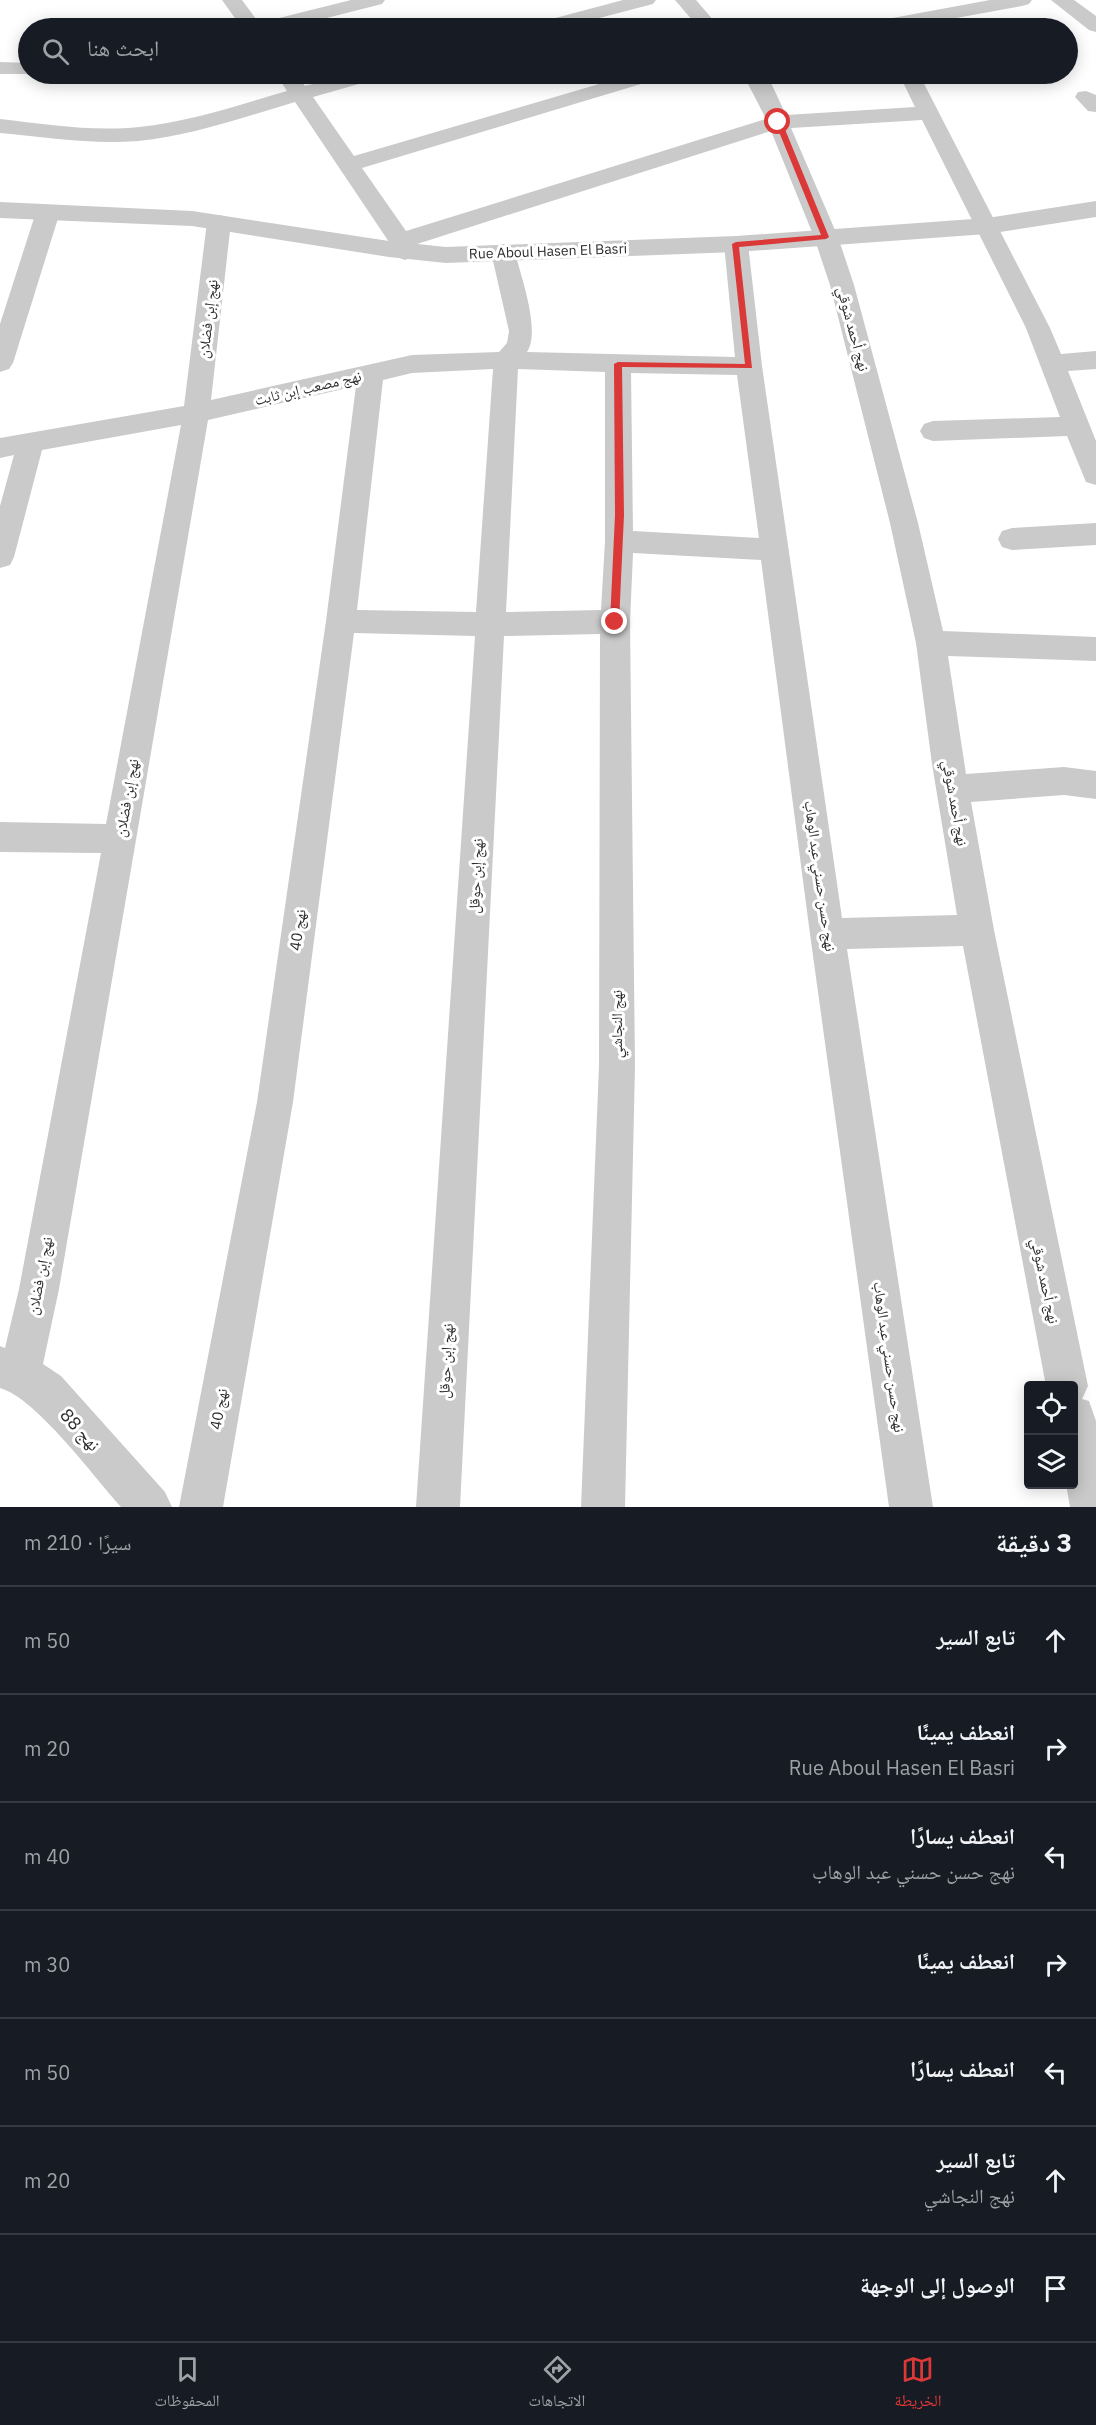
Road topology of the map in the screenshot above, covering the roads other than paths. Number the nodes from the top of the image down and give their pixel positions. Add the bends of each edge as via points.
1 (232, 0) edge
2 (375, 0) edge
3 (646, 0) edge
4 (685, 0) edge
5 (1022, 0) edge
6 (1061, 0) edge
7 (245, 18) edge
8 (304, 18) edge
9 (578, 18) edge
10 (701, 18) edge
11 (925, 18) edge
12 (1092, 21) edge
13 (0, 68) edge
14 (18, 69) edge
15 (294, 84) edge
16 (336, 84) edge
17 (620, 84) edge
18 (760, 84) edge
19 (914, 84) edge
20 (302, 93) junction
21 (930, 113) junction
22 (778, 122) junction
23 (0, 126) edge
24 (348, 165) junction
25 (1096, 209) edge
26 (0, 210) edge
27 (48, 213) junction
28 (219, 222) junction
29 (987, 226) junction
30 (824, 232) junction
31 (736, 244) junction
32 (403, 247) junction
33 (503, 252) junction
34 (506, 360) junction
35 (1096, 360) edge
36 (0, 363) edge
37 (618, 364) junction
38 (1052, 364) junction
39 (749, 366) junction
40 (371, 374) junction
41 (196, 413) junction
42 (1081, 420) edge
43 (933, 431) dead end
44 (31, 442) junction
45 (0, 448) edge
46 (1096, 475) edge
47 (1096, 534) edge
48 (1012, 539) dead end
49 (619, 541) junction
50 (776, 550) junction
51 (0, 557) edge
52 (341, 621) junction
53 (615, 622) junction
54 (491, 624) junction
55 (931, 644) junction
56 (1096, 649) edge
57 (1096, 785) edge
58 (953, 789) junction
59 (0, 837) edge
60 (120, 839) junction
61 (977, 930) junction
62 (827, 934) junction
63 (10, 1370) edge
64 (1066, 1381) edge
65 (1078, 1435) edge
66 (150, 1507) edge
67 (201, 1507) edge
68 (438, 1507) edge
69 (603, 1507) edge
70 (911, 1507) edge
71 (1092, 1507) edge

1 - 7 street
2 - 8 street
3 - 9 street
4 - 10 street
5 - 11 street
6 - 12 street
13 - 14 street
15 - 20 street
16 - 20 street
17 - 24 street
18 - 22 street, نهج أحمد شوقي
19 - 21 street
20 - 23 street via 193,124 139,134 100,135
20 - 24 street
21 - 22 street
21 - 29 street
22 - 30 street, نهج أحمد شوقي
22 - 32 street
24 - 32 street
25 - 29 street, Rue Aboul Hasen El Basri
26 - 27 street, Rue Aboul Hasen El Basri
27 - 28 street, Rue Aboul Hasen El Basri via 149,215
27 - 36 street
28 - 32 street, Rue Aboul Hasen El Basri
28 - 41 street, نهج إبن فضلان
29 - 30 street, Rue Aboul Hasen El Basri
29 - 38 street
30 - 31 street, Rue Aboul Hasen El Basri
30 - 55 street, نهج أحمد شوقي via 842,285 895,489
31 - 33 street, Rue Aboul Hasen El Basri
31 - 39 street, نهج حسن حسني عبد الوهاب
32 - 33 street, Rue Aboul Hasen El Basri via 446,255
33 - 34 street, نهج إبن حوقل via 522,331 519,345
34 - 37 street, نهج مصعب إبن ثابت
34 - 40 street, نهج مصعب إبن ثابت via 412,364
34 - 54 street, نهج إبن حوقل
35 - 38 street
37 - 39 street, نهج مصعب إبن ثابت
37 - 49 street, نهج النجاشي
38 - 42 street
39 - 50 street, نهج حسن حسني عبد الوهاب
40 - 41 street, نهج مصعب إبن ثابت
40 - 52 street, نهج 40
41 - 44 street, نهج مصعب إبن ثابت
41 - 60 street, نهج إبن فضلان
42 - 43 street
42 - 46 street
44 - 45 street, نهج مصعب إبن ثابت
44 - 51 street
47 - 48 street
49 - 50 street
49 - 53 street, نهج النجاشي
50 - 62 street, نهج حسن حسني عبد الوهاب
52 - 54 street
52 - 67 street, نهج 40 via 275,1102
53 - 54 street
53 - 69 street, نهج النجاشي via 617,1054
54 - 68 street, نهج إبن حوقل
55 - 56 street
55 - 58 street, نهج أحمد شوقي
57 - 58 street via 1064,781
58 - 61 street, نهج أحمد شوقي
59 - 60 street
60 - 63 street, نهج إبن فضلان via 39,1289
61 - 62 street
61 - 64 street, نهج أحمد شوقي
62 - 70 street, نهج حسن حسني عبد الوهاب
63 - 66 street, نهج 88 via 46,1391
65 - 71 street

